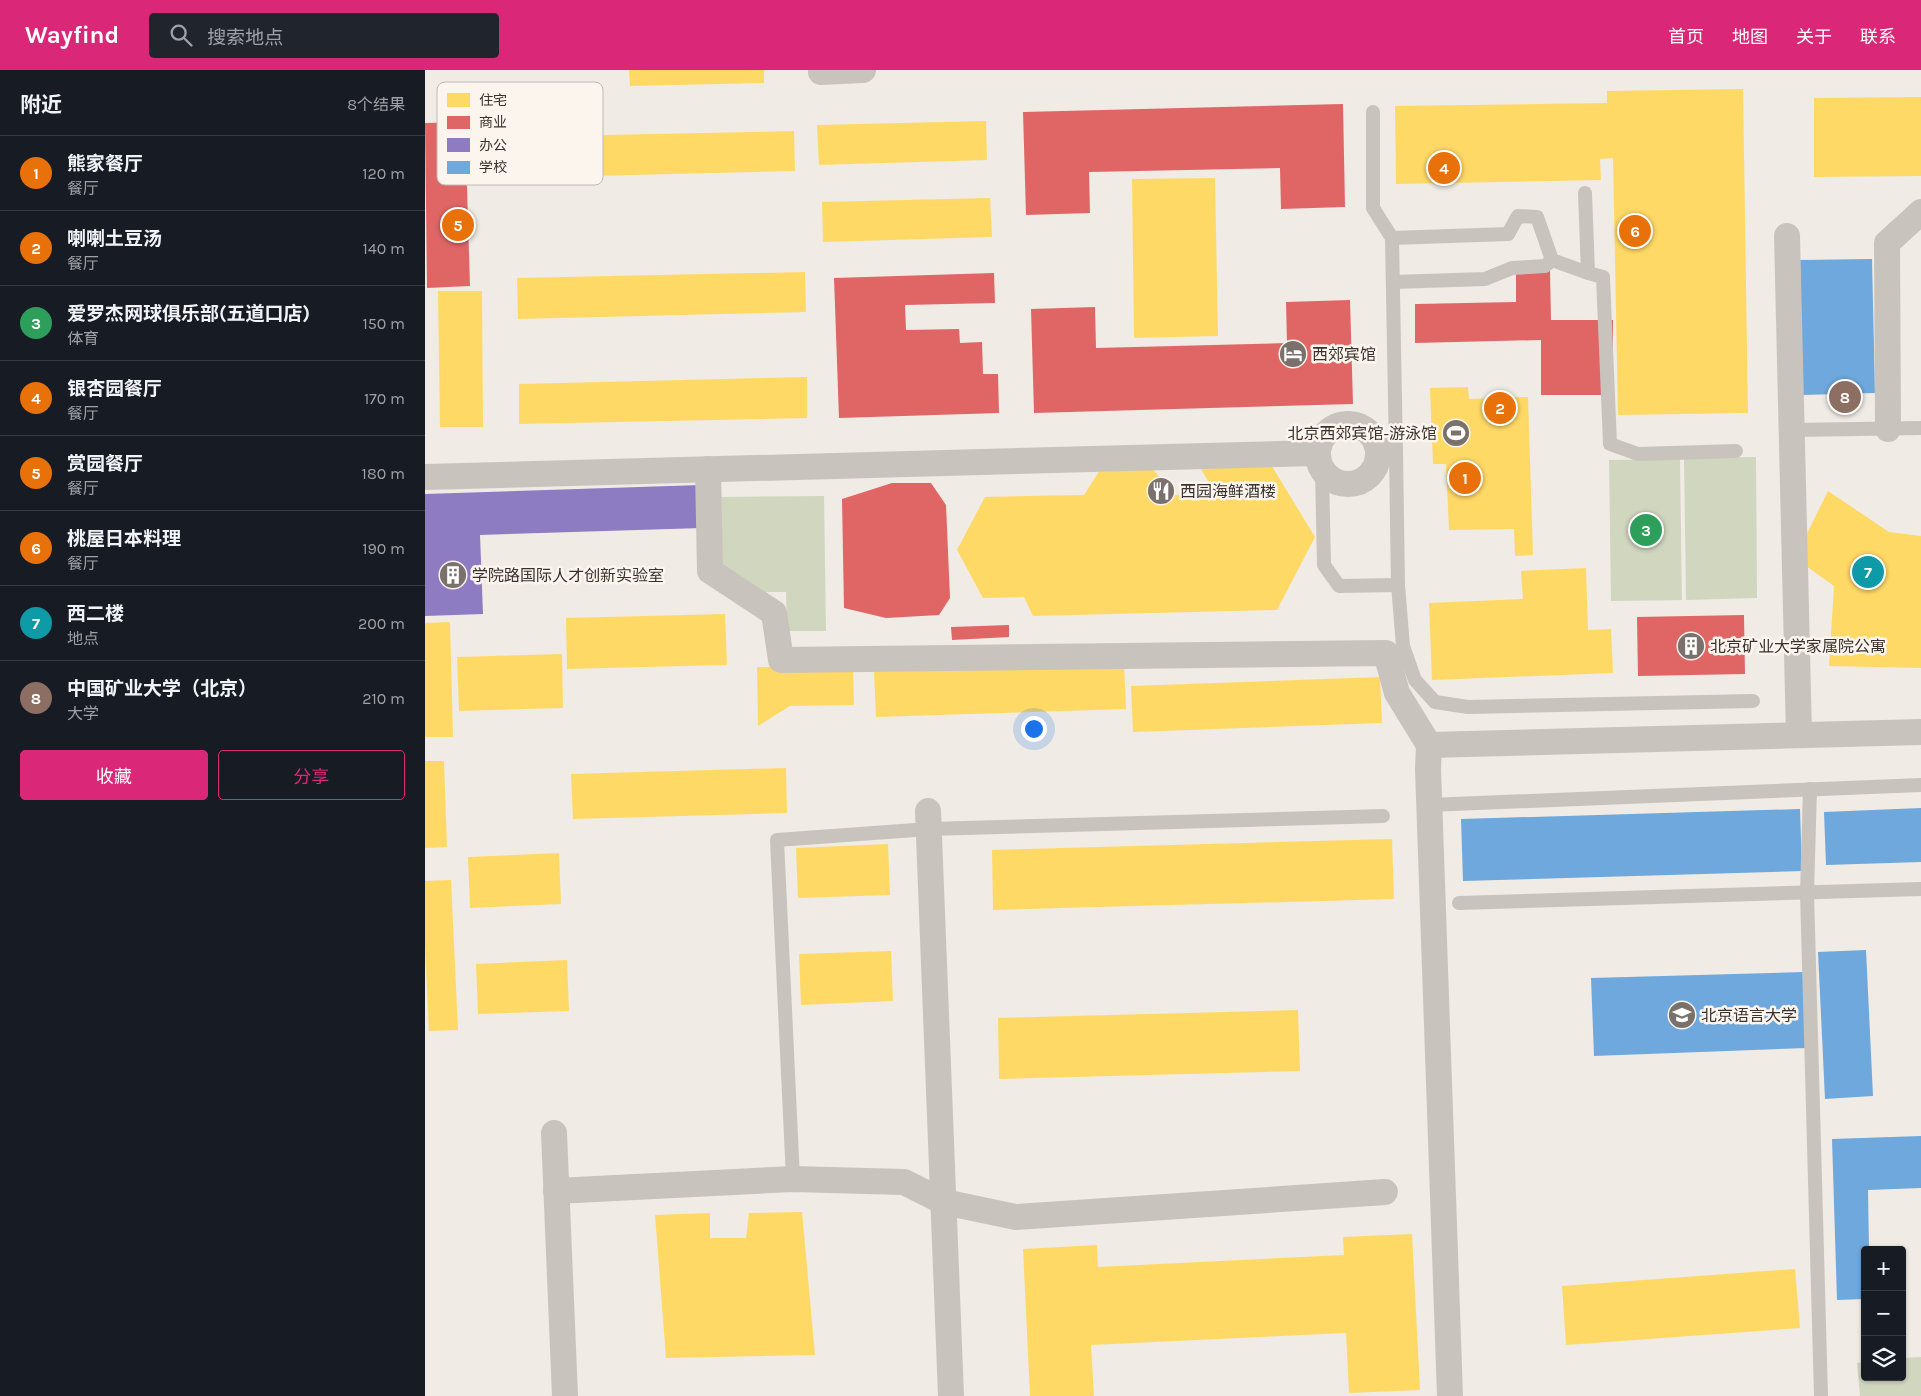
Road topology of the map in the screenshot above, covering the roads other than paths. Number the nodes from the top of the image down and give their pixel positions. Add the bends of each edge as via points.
1 (821, 70) edge
2 (863, 70) edge
3 (1373, 112) dead end
4 (1585, 193) dead end
5 (1921, 212) edge
6 (1787, 236) dead end
7 (1392, 238) junction
8 (1552, 260) junction
9 (1588, 272) junction
10 (1393, 282) junction
11 (1888, 428) junction
12 (1921, 428) edge
13 (1792, 430) junction
14 (1736, 451) dead end
15 (1388, 453) junction
16 (1319, 462) junction
17 (707, 469) junction
18 (425, 477) edge
19 (1399, 586) junction
20 (1753, 701) dead end
21 (1921, 732) edge
22 (1799, 735) junction
23 (1429, 745) junction
24 (1921, 785) edge
25 (1810, 789) junction
26 (1429, 805) junction
27 (1383, 816) dead end
28 (928, 820) junction
29 (1921, 890) edge
30 (1807, 893) junction
31 (1459, 903) dead end
32 (554, 1133) dead end
33 (793, 1179) junction
34 (556, 1191) junction
35 (1385, 1192) dead end
36 (943, 1202) junction
37 (565, 1396) edge
38 (951, 1396) edge
39 (1450, 1396) edge
40 (1821, 1396) edge

1 - 2 street
3 - 7 lane via 1373,208
4 - 9 lane
5 - 11 street via 1887,243
6 - 13 street
7 - 8 lane via 1508,234 1518,216 1537,217
7 - 10 lane
8 - 9 lane
8 - 10 lane via 1545,266 1512,268 1485,280
9 - 14 lane via 1603,277 1610,444 1638,454
10 - 15 lane
11 - 12 lane
11 - 13 lane
13 - 22 street
15 - 16 street via 1362,482 1339,484
15 - 16 street via 1373,436 1356,424 1332,427 1321,438
15 - 19 lane
16 - 17 street
16 - 19 lane via 1324,565 1339,586
17 - 18 street
17 - 23 street via 710,570 774,613 781,660 1386,652 1397,692
19 - 20 lane via 1403,646 1415,680 1435,702 1468,708
21 - 22 street
22 - 23 street
23 - 26 street
24 - 25 lane
25 - 26 lane
25 - 30 lane
26 - 39 street
27 - 28 lane
28 - 33 lane via 777,840
28 - 36 street
29 - 30 lane
30 - 31 lane
30 - 40 lane
32 - 34 street
33 - 34 street
33 - 36 street via 904,1182
34 - 37 street
35 - 36 street via 1016,1217
36 - 38 street

